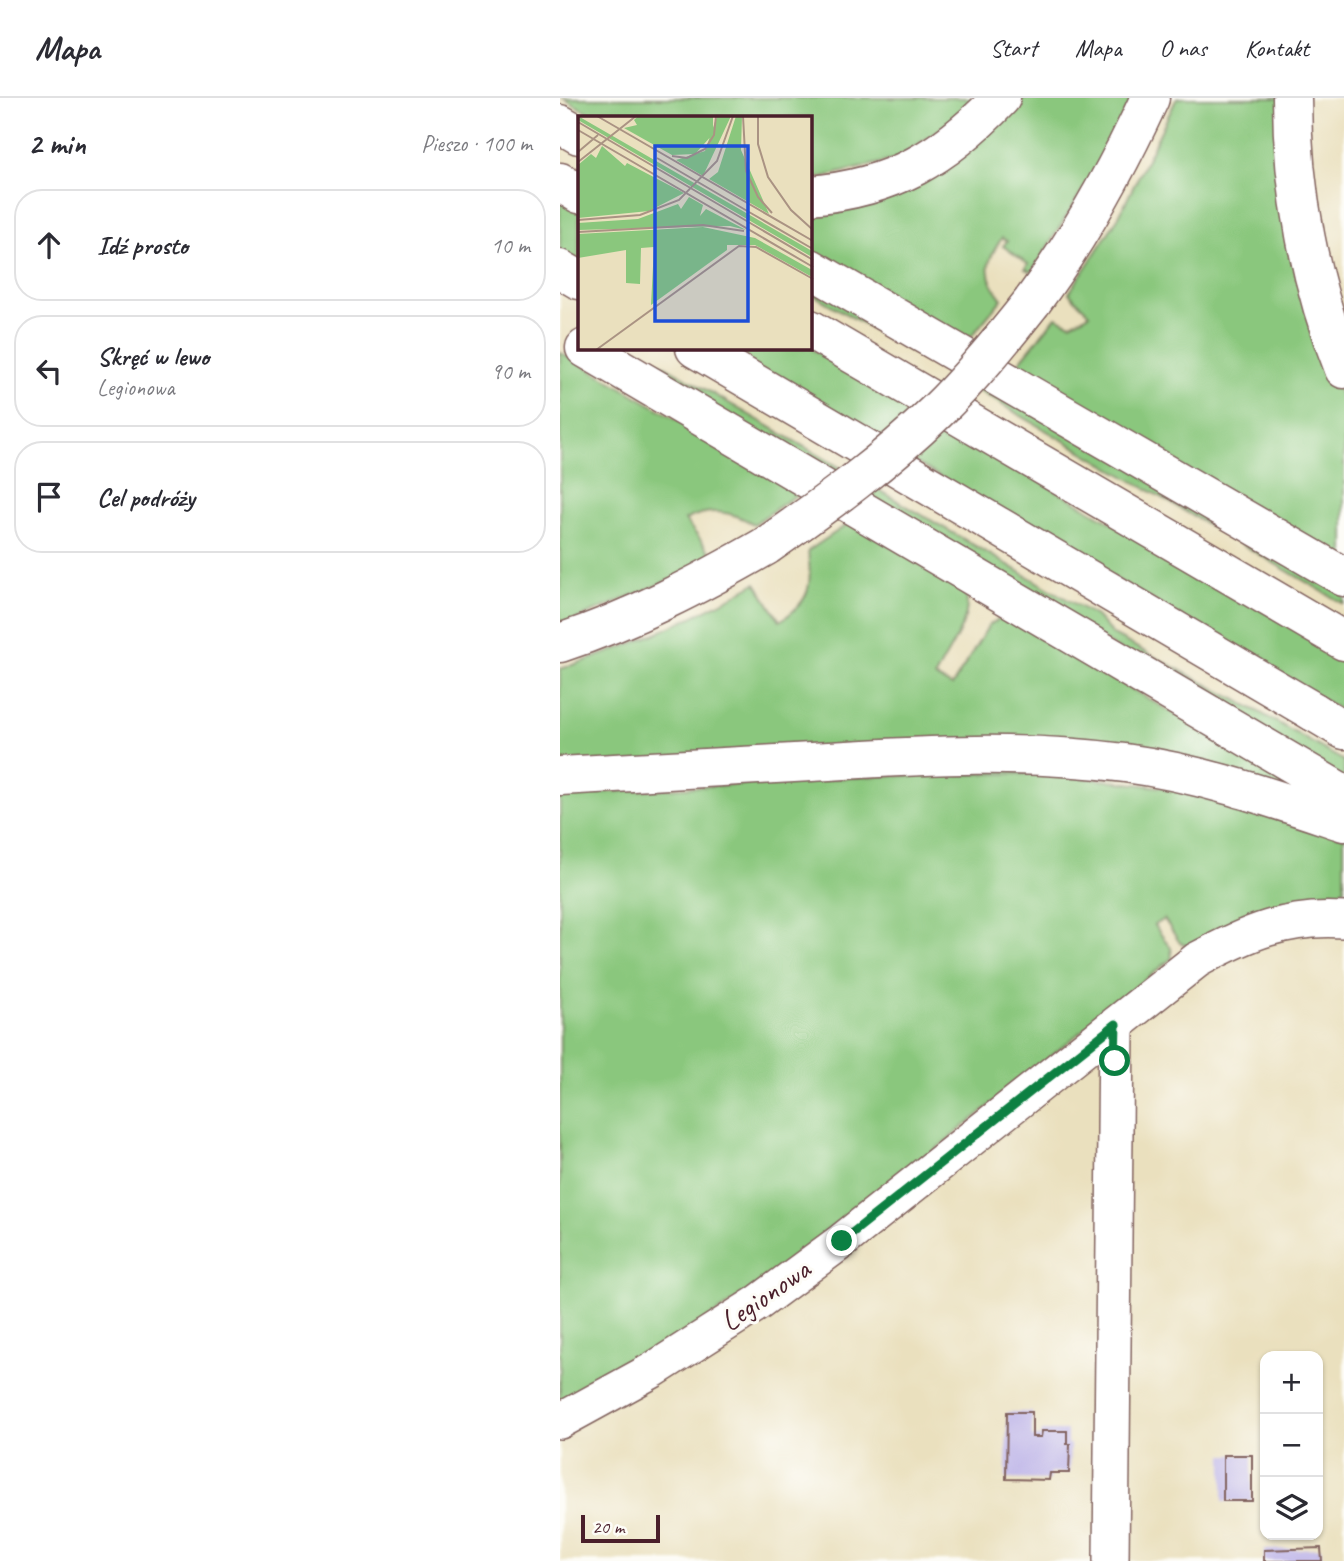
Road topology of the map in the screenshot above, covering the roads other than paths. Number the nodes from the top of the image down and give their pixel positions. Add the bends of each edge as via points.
1 (1002, 98) edge
2 (1150, 98) edge
3 (1292, 98) edge
4 (560, 182) edge
5 (578, 193) edge
6 (812, 195) edge
7 (560, 269) edge
8 (812, 269) edge
9 (578, 279) edge
10 (812, 330) edge
11 (560, 334) edge
12 (578, 344) edge
13 (588, 350) edge
14 (698, 350) edge
15 (1344, 369) edge
16 (1344, 577) edge
17 (1344, 641) edge
18 (560, 643) edge
19 (1329, 721) edge
20 (560, 776) edge
21 (1344, 794) edge
22 (1344, 822) edge
23 (1344, 920) edge
24 (1116, 1024) junction
25 (560, 1421) edge
26 (1111, 1561) edge

1 - 6 highway via 951,145 921,165 877,183
2 - 18 highway, bridge via 1102,196 1064,257 976,370 920,427 826,505 766,546 691,589
3 - 15 highway via 1303,220 1321,300
4 - 5 highway
7 - 9 highway
8 - 16 highway
10 - 17 highway
11 - 12 highway
13 - 21 highway
14 - 19 highway
20 - 22 highway via 962,754 1048,756 1198,776
23 - 24 street, Legionowa via 1287,922 1235,939 1197,960
24 - 25 street, Legionowa via 758,1303 653,1370
24 - 26 street

